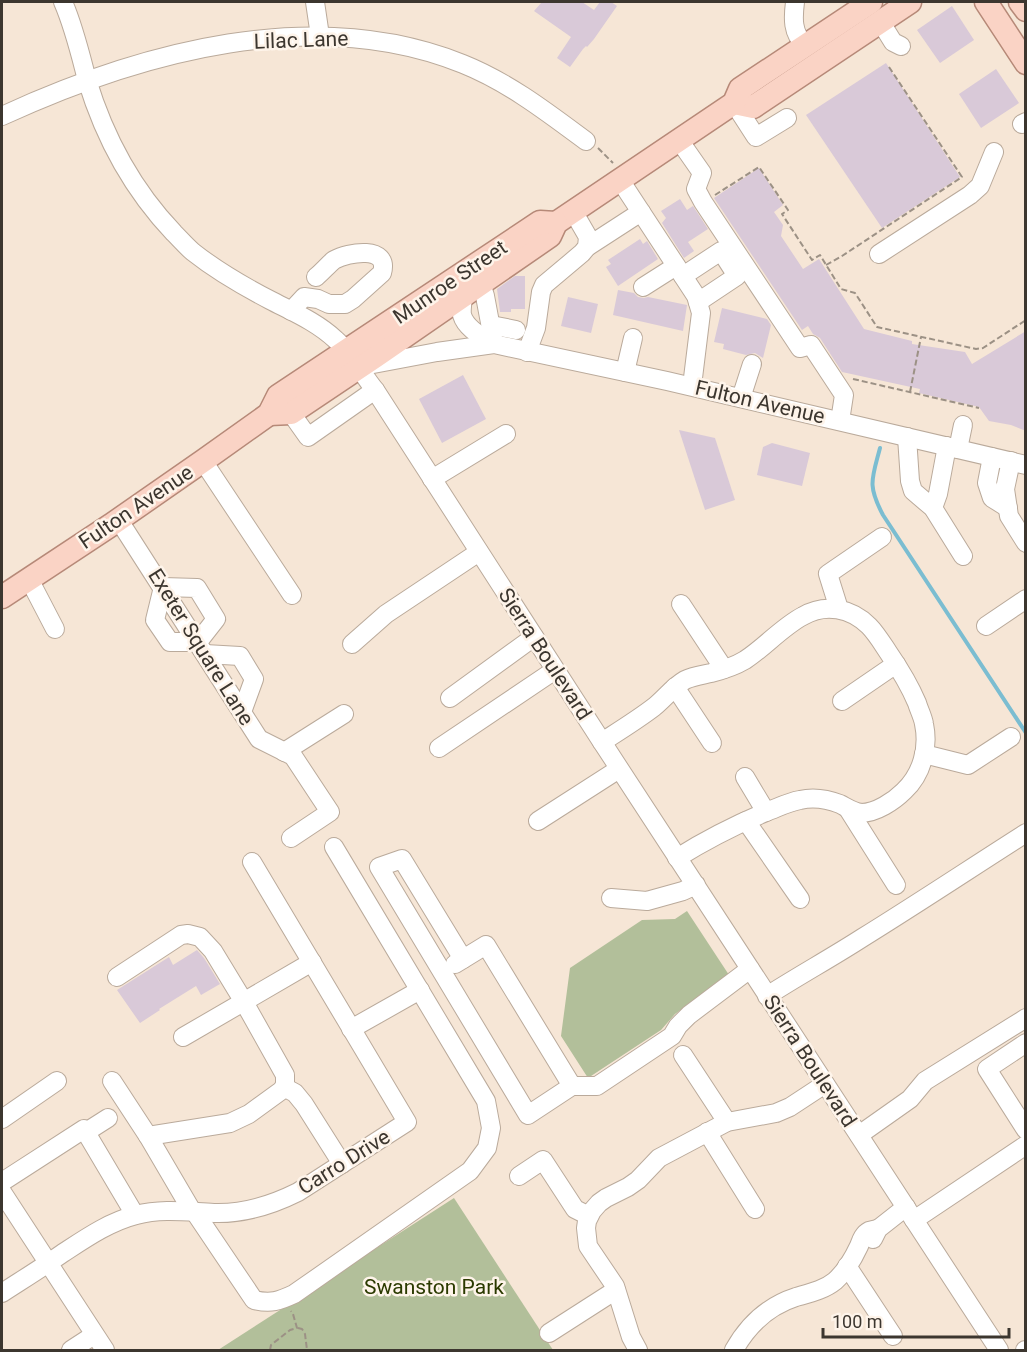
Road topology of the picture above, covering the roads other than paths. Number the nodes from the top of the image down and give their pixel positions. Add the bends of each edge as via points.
1 (63, 2) edge
2 (315, 2) edge
3 (795, 2) edge
4 (910, 2) edge
5 (986, 2) edge
6 (1020, 2) edge
7 (1026, 10) edge
8 (875, 11) edge
9 (320, 36) junction
10 (805, 45) junction
11 (902, 46) dead end
12 (1026, 63) edge
13 (88, 80) junction
14 (734, 104) junction
15 (2, 116) edge
16 (787, 118) dead end
17 (679, 140) junction
18 (586, 141) road end
19 (994, 152) dead end
20 (620, 180) junction
21 (641, 212) junction
22 (565, 217) junction
23 (587, 247) junction
24 (879, 254) dead end
25 (680, 271) junction
26 (310, 286) dead end
27 (643, 287) dead end
28 (472, 289) junction
29 (698, 302) junction
30 (291, 311) junction
31 (491, 325) junction
32 (516, 330) dead end
33 (633, 338) dead end
34 (495, 345) junction
35 (527, 352) junction
36 (352, 359) junction
37 (752, 364) dead end
38 (625, 372) junction
39 (692, 386) junction
40 (375, 390) junction
41 (741, 398) junction
42 (291, 413) junction
43 (268, 414) junction
44 (840, 421) junction
45 (963, 425) dead end
46 (506, 434) dead end
47 (907, 437) junction
48 (953, 447) junction
49 (992, 457) junction
50 (203, 461) junction
51 (1018, 463) edge
52 (432, 479) junction
53 (933, 508) junction
54 (1008, 508) junction
55 (118, 519) junction
56 (882, 537) dead end
57 (1026, 543) edge
58 (479, 552) junction
59 (963, 556) dead end
60 (29, 579) junction
61 (163, 588) junction
62 (292, 595) dead end
63 (2, 597) edge
64 (1026, 599) edge
65 (681, 604) dead end
66 (839, 609) junction
67 (986, 626) dead end
68 (55, 629) dead end
69 (534, 637) junction
70 (352, 644) dead end
71 (202, 648) junction
72 (896, 664) junction
73 (724, 669) junction
74 (555, 670) junction
75 (675, 687) junction
76 (450, 698) dead end
77 (842, 701) dead end
78 (242, 712) junction
79 (344, 714) dead end
80 (1011, 737) dead end
81 (602, 742) junction
82 (712, 743) dead end
83 (439, 748) dead end
84 (284, 752) junction
85 (924, 754) junction
86 (619, 769) junction
87 (745, 777) dead end
88 (848, 809) junction
89 (766, 812) junction
90 (538, 821) dead end
91 (746, 821) junction
92 (1026, 833) edge
93 (291, 838) dead end
94 (334, 847) dead end
95 (677, 858) junction
96 (252, 862) dead end
97 (696, 885) junction
98 (896, 885) dead end
99 (611, 898) dead end
100 (800, 898) dead end
101 (463, 958) junction
102 (312, 962) junction
103 (750, 969) junction
104 (441, 971) junction
105 (117, 977) dead end
106 (420, 990) junction
107 (767, 996) junction
108 (244, 1002) junction
109 (1026, 1018) edge
110 (351, 1029) junction
111 (183, 1037) dead end
112 (1026, 1043) edge
113 (683, 1055) dead end
114 (57, 1081) dead end
115 (112, 1082) dead end
116 (825, 1084) junction
117 (572, 1086) junction
118 (284, 1087) junction
119 (108, 1118) dead end
120 (2, 1119) edge
121 (727, 1122) junction
122 (1026, 1130) edge
123 (86, 1132) junction
124 (707, 1132) junction
125 (859, 1135) junction
126 (148, 1136) junction
127 (1026, 1145) edge
128 (342, 1164) junction
129 (519, 1176) dead end
130 (2, 1182) edge
131 (2, 1192) edge
132 (755, 1209) dead end
133 (193, 1211) junction
134 (910, 1213) junction
135 (135, 1215) junction
136 (589, 1216) junction
137 (48, 1263) junction
138 (847, 1266) junction
139 (616, 1290) junction
140 (2, 1293) edge
141 (549, 1333) dead end
142 (94, 1335) junction
143 (893, 1336) dead end
144 (71, 1350) edge
145 (105, 1350) edge
146 (638, 1350) edge
147 (734, 1350) edge
148 (999, 1350) edge

1 - 13 street, Sierra Boulevard
2 - 9 street
3 - 10 street via 794,27
4 - 8 main road, Munroe Street
5 - 12 main road
6 - 7 main road
8 - 10 main road, Munroe Street
8 - 11 street via 893,42
8 - 14 main road, Munroe Street via 753,107
9 - 13 street, Lilac Lane via 217,46
9 - 18 street, Lilac Lane via 405,45 464,64 521,94
10 - 14 main road, Munroe Street via 740,89
13 - 15 street, Lilac Lane
13 - 30 street, Sierra Boulevard via 119,157 164,222 207,262
14 - 16 street via 756,137
14 - 17 main road, Munroe Street
17 - 20 main road, Munroe Street
17 - 44 street via 702,173 696,189 703,202 800,348 811,345 844,395
19 - 24 street via 980,186 970,195
20 - 21 street
20 - 22 main road, Munroe Street
21 - 23 street
21 - 25 street
22 - 23 street via 588,237
22 - 28 main road, Munroe Street via 550,236
22 - 36 main road, Munroe Street via 540,222
23 - 35 street via 544,285
25 - 27 street
25 - 29 street
25 - 29 street via 721,251 737,276
26 - 30 street
28 - 31 street
28 - 34 street, Fulton Avenue via 462,315 466,324
28 - 36 main road, Munroe Street via 376,356
29 - 39 street via 701,313
30 - 36 street, Sierra Boulevard via 336,340
31 - 32 street
31 - 34 street
33 - 38 street
34 - 35 street, Fulton Avenue
34 - 36 street, Fulton Avenue
35 - 38 street, Fulton Avenue
36 - 40 street, Sierra Boulevard
36 - 42 main road, Fulton Avenue
36 - 43 main road, Fulton Avenue via 278,396
37 - 41 street
38 - 39 street, Fulton Avenue
39 - 41 street, Fulton Avenue
40 - 42 street via 308,436
40 - 52 street, Sierra Boulevard
41 - 44 street, Fulton Avenue
42 - 43 main road
43 - 50 main road, Fulton Avenue
44 - 47 street, Fulton Avenue
45 - 48 street
46 - 52 street
47 - 48 street, Fulton Avenue
47 - 53 street via 910,481 914,491
48 - 49 street, Fulton Avenue
48 - 53 street
49 - 51 street, Fulton Avenue
49 - 54 street via 987,483 992,498
50 - 55 main road, Fulton Avenue
50 - 62 street
51 - 54 street via 1005,489
52 - 58 street, Sierra Boulevard
53 - 59 street
54 - 57 street
55 - 60 main road, Fulton Avenue
55 - 61 street, Exeter Square Lane
56 - 66 street via 828,574
58 - 69 street, Sierra Boulevard
58 - 70 street via 386,614
60 - 63 main road, Fulton Avenue
60 - 68 street
61 - 71 street, Exeter Square Lane
61 - 71 street via 197,588 216,619
64 - 67 street
65 - 73 street
66 - 72 street via 871,627
66 - 73 street via 812,611 802,616 757,651
69 - 74 street, Sierra Boulevard
69 - 76 street
71 - 78 street, Exeter Square Lane
71 - 78 street via 240,656 254,679
72 - 77 street
72 - 85 street via 924,722
73 - 75 street via 686,679
74 - 81 street, Sierra Boulevard
74 - 83 street
75 - 81 street via 657,705
75 - 82 street
78 - 84 street, Exeter Square Lane via 259,739
79 - 84 street
80 - 85 street via 968,765
81 - 86 street, Sierra Boulevard
84 - 93 street, Exeter Square Lane via 293,756 330,812
85 - 88 street via 912,782 891,801 869,812
86 - 90 street
86 - 95 street, Sierra Boulevard
87 - 89 street
88 - 89 street via 816,798 790,802
88 - 98 street
89 - 91 street
91 - 95 street
91 - 100 street
92 - 107 street
94 - 106 street
95 - 97 street, Sierra Boulevard
96 - 102 street, Carro Drive
97 - 99 street via 646,901
97 - 103 street, Sierra Boulevard
101 - 104 street
101 - 104 street via 402,859 379,867
101 - 117 street via 486,945
102 - 108 street
102 - 110 street, Carro Drive
103 - 107 street, Sierra Boulevard
103 - 117 street via 688,1015 672,1036 597,1086
104 - 117 street via 528,1115
105 - 108 street via 173,939 195,935 213,951
106 - 110 street
106 - 133 street via 486,1101 491,1128 487,1148 470,1171 294,1294 267,1303 255,1300
107 - 116 street, Sierra Boulevard
108 - 111 street
108 - 118 street via 283,1070
109 - 125 street via 925,1081 910,1099
110 - 128 street, Carro Drive via 407,1122
112 - 122 street via 987,1069
113 - 121 street
114 - 120 street
115 - 126 street
116 - 121 street via 776,1113
116 - 125 street, Sierra Boulevard
118 - 126 street via 249,1114 230,1123
118 - 128 street via 304,1104
119 - 123 street
121 - 124 street
123 - 130 street
123 - 135 street
124 - 132 street
124 - 136 street via 659,1158 628,1188 599,1203
125 - 134 street, Sierra Boulevard
126 - 133 street
127 - 134 street
128 - 133 street, Carro Drive via 267,1206 216,1213
129 - 136 street via 543,1160 576,1209
131 - 137 street
133 - 135 street, Carro Drive
134 - 138 street via 867,1232
134 - 148 street, Sierra Boulevard
135 - 137 street, Carro Drive via 95,1232
136 - 139 street via 588,1246
137 - 140 street, Carro Drive
137 - 142 street
138 - 143 street
138 - 147 street via 833,1282 819,1290 765,1312
139 - 141 street
139 - 146 street
142 - 144 street
142 - 145 street

